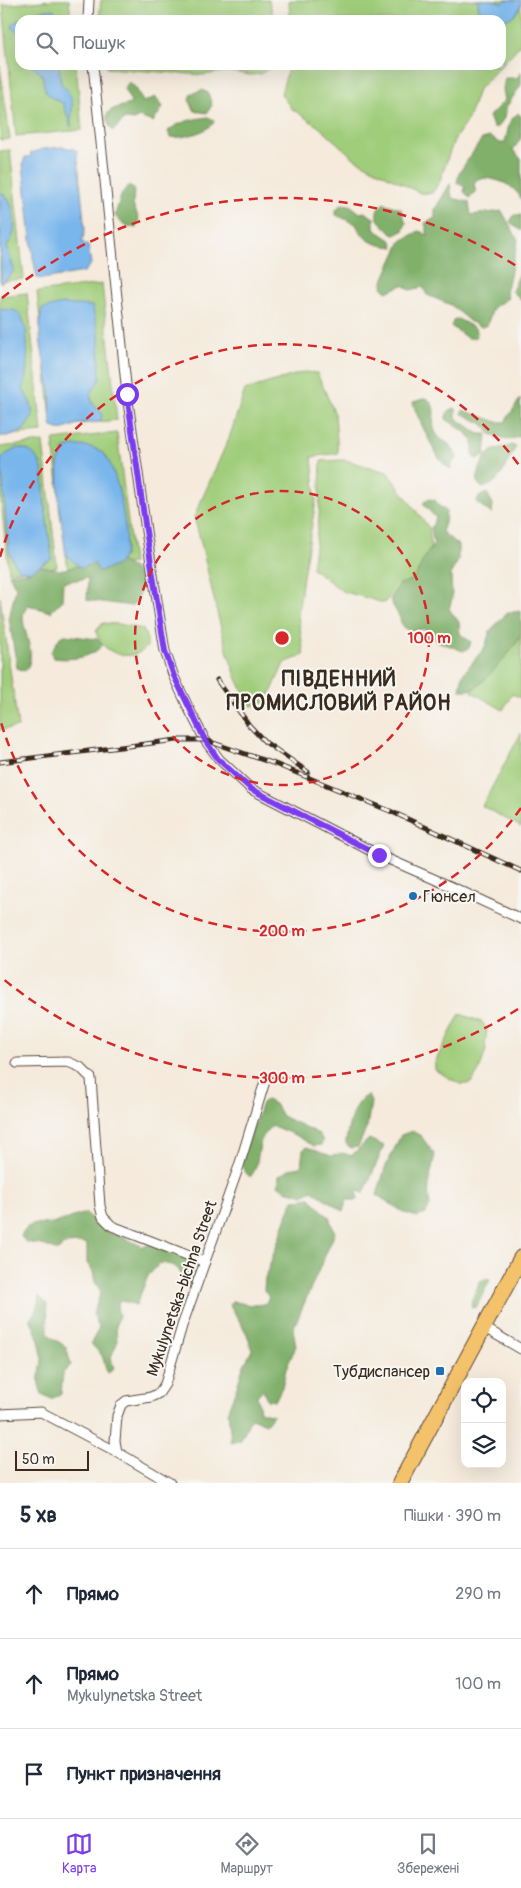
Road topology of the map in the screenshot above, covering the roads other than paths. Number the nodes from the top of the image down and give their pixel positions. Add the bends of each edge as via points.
1 (89, 0) edge
2 (88, 15) edge
3 (94, 70) edge
4 (521, 920) edge
5 (17, 1063) dead end
6 (266, 1078) dead end
7 (521, 1258) edge
8 (205, 1262) junction
9 (483, 1327) junction
10 (521, 1349) edge
11 (0, 1414) edge
12 (117, 1452) junction
13 (170, 1483) edge
14 (400, 1483) edge

1 - 2 street
3 - 4 street via 127,394 165,651 205,740 218,759 251,789 379,855
5 - 8 street via 68,1062 80,1067 91,1078 103,1217 112,1226
6 - 8 street, Mykulynetska-bichna Street
7 - 9 highway
8 - 12 street, Mykulynetska-bichna Street via 165,1384 159,1393 151,1397 120,1405 114,1441
9 - 10 street
9 - 14 highway
11 - 12 street via 41,1412
12 - 13 street

